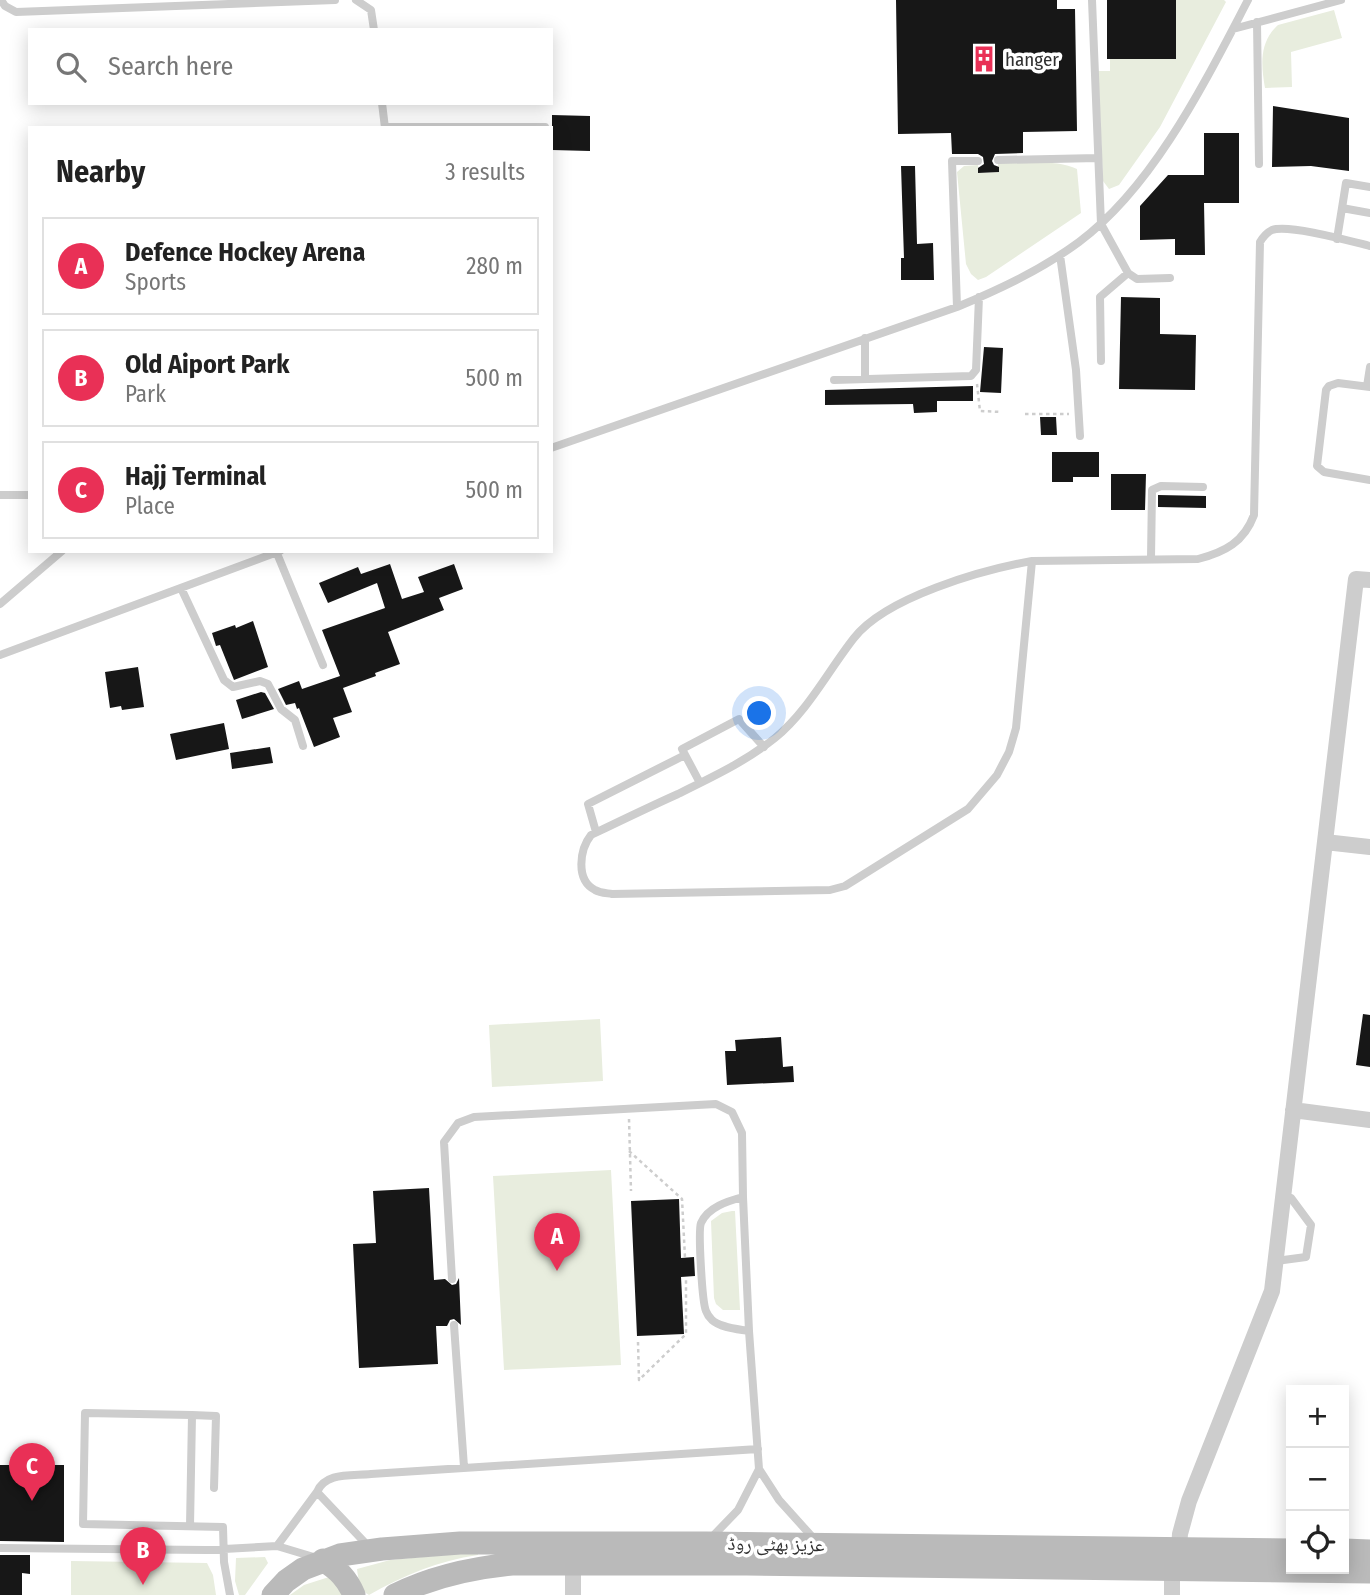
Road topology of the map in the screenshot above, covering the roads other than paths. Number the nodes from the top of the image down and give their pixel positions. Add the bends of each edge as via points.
1 (1, 0) edge
2 (335, 0) edge
3 (356, 0) edge
4 (1092, 0) edge
5 (1248, 0) edge
6 (1341, 0) edge
7 (1257, 22) junction
8 (374, 28) edge
9 (1233, 29) junction
10 (382, 105) edge
11 (385, 126) edge
12 (1098, 158) junction
13 (998, 160) dead end
14 (978, 161) dead end
15 (1259, 164) dead end
16 (1370, 187) edge
17 (1342, 208) junction
18 (1370, 213) edge
19 (1101, 224) junction
20 (1337, 239) junction
21 (1370, 246) edge
22 (1060, 255) junction
23 (1128, 274) junction
24 (1170, 278) dead end
25 (979, 298) junction
26 (957, 307) junction
27 (865, 338) junction
28 (1101, 361) dead end
29 (1370, 367) edge
30 (865, 379) junction
31 (834, 380) dead end
32 (1369, 387) edge
33 (1080, 436) dead end
34 (553, 447) edge
35 (1370, 480) edge
36 (1203, 486) dead end
37 (0, 495) edge
38 (28, 495) edge
39 (60, 553) edge
40 (275, 553) edge
41 (278, 553) edge
42 (1151, 559) junction
43 (1032, 561) junction
44 (1370, 580) edge
45 (181, 588) junction
46 (0, 604) edge
47 (0, 655) edge
48 (323, 665) dead end
49 (303, 746) dead end
50 (764, 747) junction
51 (685, 755) junction
52 (700, 783) junction
53 (596, 832) junction
54 (1325, 842) junction
55 (1370, 847) edge
56 (1293, 1110) junction
57 (1370, 1120) edge
58 (743, 1197) junction
59 (1283, 1197) junction
60 (1276, 1262) junction
61 (452, 1279) dead end
62 (454, 1325) dead end
63 (749, 1331) junction
64 (192, 1415) junction
65 (758, 1449) junction
66 (464, 1467) junction
67 (759, 1469) junction
68 (214, 1488) dead end
69 (317, 1492) junction
70 (190, 1526) junction
71 (707, 1543) junction
72 (819, 1544) junction
73 (277, 1546) junction
74 (0, 1548) edge
75 (223, 1550) junction
76 (372, 1550) junction
77 (1286, 1550) edge
78 (1349, 1550) edge
79 (1370, 1551) edge
80 (1175, 1558) junction
81 (323, 1560) junction
82 (573, 1563) junction
83 (1370, 1572) edge
84 (427, 1588) edge
85 (230, 1595) edge
86 (273, 1595) edge
87 (354, 1595) edge
88 (395, 1595) edge
89 (573, 1595) edge
90 (1172, 1595) edge

1 - 2 lane via 16,12
3 - 8 lane via 371,10
4 - 12 lane
5 - 9 lane
6 - 7 lane
7 - 9 lane
7 - 15 lane
9 - 19 lane via 1166,144
10 - 11 lane
12 - 13 lane
12 - 19 lane
14 - 26 lane via 952,161
16 - 17 lane via 1346,183
17 - 18 lane
17 - 20 lane
19 - 22 lane
19 - 23 lane
20 - 21 lane
20 - 42 lane via 1278,229 1260,242 1254,515 1249,528 1231,547 1216,554 1198,559
22 - 25 lane
22 - 33 lane
23 - 24 lane via 1137,279
23 - 28 lane via 1100,297
25 - 26 lane
25 - 30 lane via 974,374
26 - 27 lane
27 - 30 lane
27 - 34 lane
29 - 32 lane
30 - 31 lane
32 - 35 lane via 1338,383 1326,390 1317,467
36 - 42 lane via 1154,488
37 - 38 lane
39 - 46 lane
40 - 45 lane
41 - 48 lane
42 - 43 lane
43 - 50 lane via 986,572 889,608 856,636 797,716
43 - 53 lane via 1016,727 997,775 968,809 858,878 845,886 810,892 597,892 588,885 580,858 583,846
44 - 54 street via 1356,579
45 - 47 lane
45 - 49 lane via 224,680 233,687 260,681 268,684 281,709 295,720
50 - 51 lane via 739,719 682,749
50 - 52 lane
51 - 52 lane
51 - 53 lane via 588,804
52 - 53 lane
54 - 55 street
54 - 56 street
56 - 57 street
56 - 59 street
58 - 61 lane via 742,1133 732,1112 716,1104 474,1117 458,1122 444,1142
58 - 63 lane
58 - 63 lane via 722,1203 700,1224 705,1310 712,1320
59 - 60 street
59 - 60 lane via 1291,1198 1311,1225 1306,1257
60 - 80 street via 1272,1291 1189,1502
62 - 66 lane
63 - 65 lane
64 - 68 lane via 216,1416
64 - 70 lane
64 - 70 lane via 85,1413 83,1524
65 - 66 lane
65 - 67 lane
66 - 69 lane via 327,1478
67 - 71 lane via 738,1510
67 - 72 lane via 779,1500
69 - 73 lane
69 - 76 lane
70 - 75 lane via 223,1527
71 - 72 main road, عزیز بھٹی روڈ
71 - 76 main road, عزیز بھٹی روڈ via 460,1544
72 - 80 main road, عزیز بھٹی روڈ
73 - 75 lane
73 - 81 lane
74 - 75 lane
75 - 85 lane
76 - 81 main road, عزیز بھٹی روڈ
77 - 80 main road, عزیز بھٹی روڈ
78 - 79 main road
80 - 82 main road, عزیز بھٹی روڈ
80 - 83 main road, عزیز بھٹی روڈ
80 - 90 street
81 - 86 main road, عزیز بھٹی روڈ via 303,1569
81 - 87 main road via 348,1581
82 - 84 main road, عزیز بھٹی روڈ via 483,1567
82 - 89 street
84 - 88 main road, عزیز بھٹی روڈ

